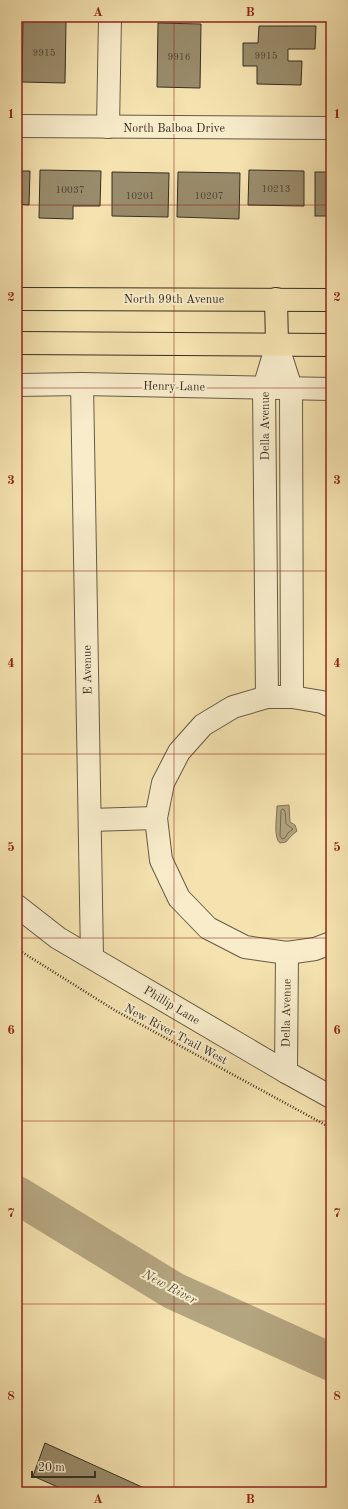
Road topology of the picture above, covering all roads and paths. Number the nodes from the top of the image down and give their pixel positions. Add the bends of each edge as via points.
1 (110, 17) edge
2 (17, 126) edge
3 (108, 127) junction
4 (331, 128) edge
5 (17, 299) edge
6 (276, 299) junction
7 (331, 300) edge
8 (17, 343) edge
9 (276, 344) junction
10 (331, 345) edge
11 (82, 384) junction
12 (17, 385) edge
13 (264, 388) junction
14 (291, 388) junction
15 (331, 389) edge
16 (267, 697) junction
17 (292, 697) junction
18 (331, 706) edge
19 (156, 818) junction
20 (90, 820) junction
21 (17, 906) edge
22 (331, 944) edge
23 (17, 949) edge
24 (287, 953) junction
25 (92, 957) junction
26 (286, 1072) junction
27 (331, 1097) edge
28 (331, 1128) edge

1 - 3 street
2 - 3 street, North Balboa Drive
3 - 4 street, North Balboa Drive
5 - 6 main road, North 99th Avenue
6 - 7 main road, North 99th Avenue
6 - 9 main road
8 - 9 main road
9 - 10 main road
9 - 13 street, Della Avenue
9 - 14 street
11 - 12 street, Henry Lane
11 - 13 street, Henry Lane
11 - 20 street, E Avenue
13 - 14 street, Henry Lane
13 - 16 street, Della Avenue
14 - 15 street, Henry Lane
14 - 17 street
16 - 17 street
16 - 19 street via 233,707 203,725 179,752 163,783
17 - 18 street
19 - 20 street
19 - 24 street via 161,860 179,898 203,923 245,947
20 - 25 street, E Avenue
21 - 25 street, Phillip Lane via 58,938
22 - 24 street
23 - 28 path, New River Trail West via 116,1011
24 - 26 street, Della Avenue
25 - 26 street, Phillip Lane
26 - 27 street, Phillip Lane

